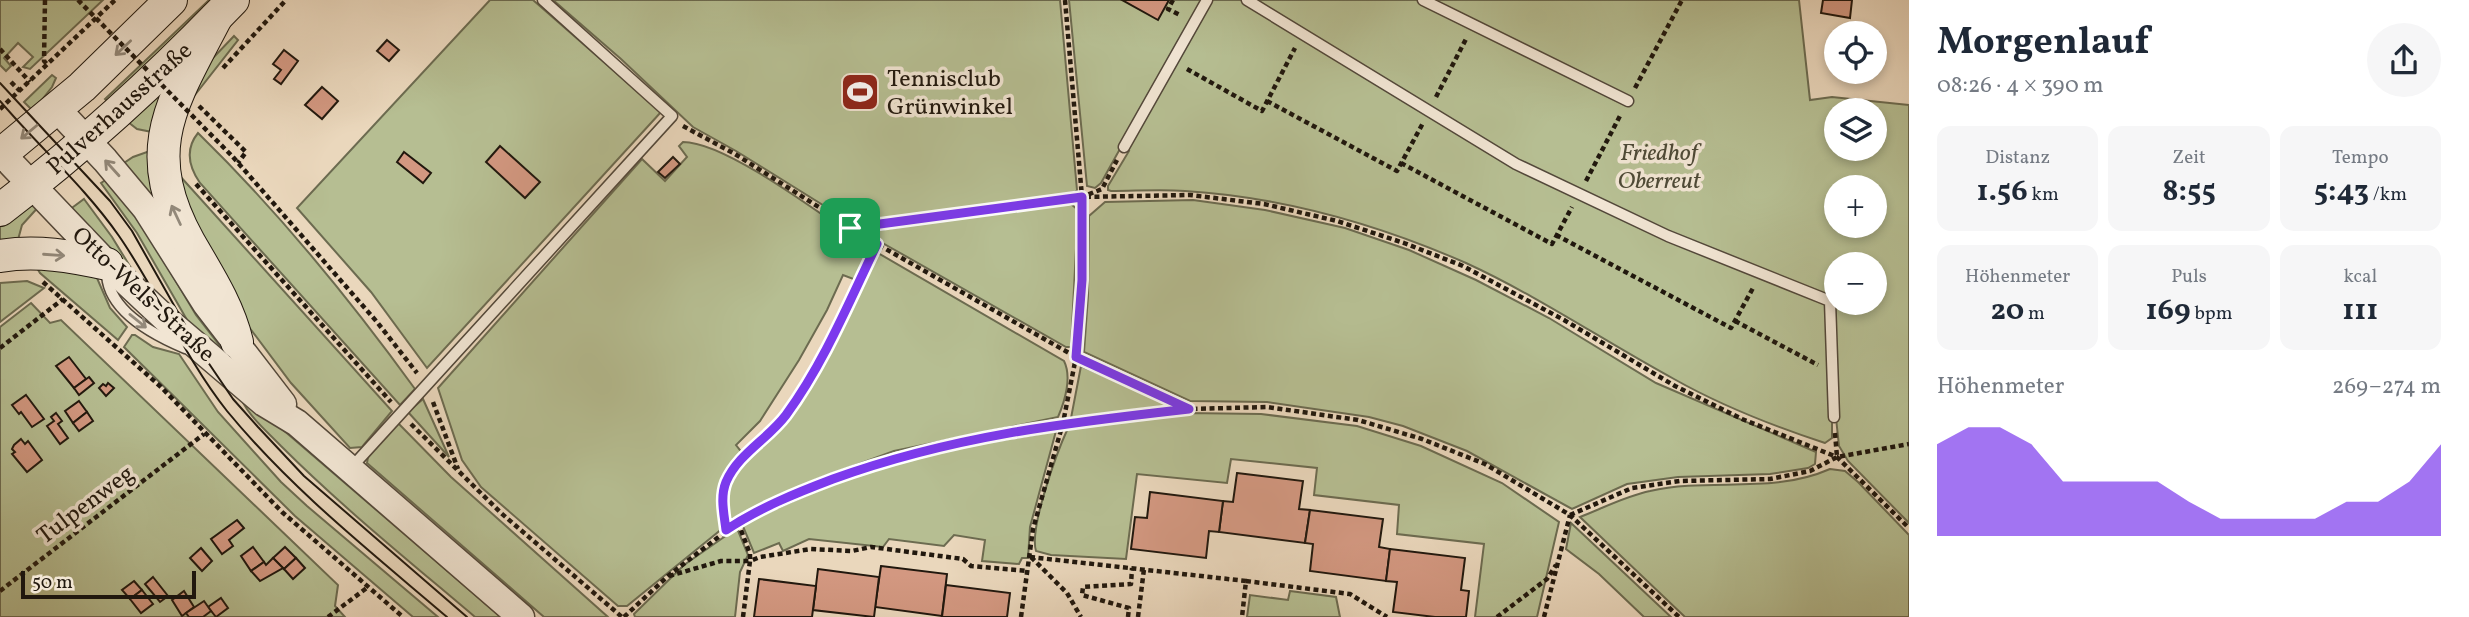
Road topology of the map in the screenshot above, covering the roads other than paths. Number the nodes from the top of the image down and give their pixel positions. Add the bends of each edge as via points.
1 (171, 0) edge
2 (543, 0) edge
3 (1207, 0) edge
4 (1247, 0) edge
5 (1423, 0) edge
6 (225, 9) edge
7 (1628, 101) dead end
8 (57, 109) junction
9 (86, 140) junction
10 (1124, 147) road end
11 (1, 155) edge
12 (33, 185) junction
13 (0, 210) edge
14 (0, 256) edge
15 (107, 264) junction
16 (227, 352) junction
17 (1834, 416) road end
18 (350, 469) junction
19 (521, 617) edge

1 -> 8 main road, Pulverhausstraße
2 - 18 lane via 672,116
3 - 10 lane
4 - 17 lane via 1516,164 1668,236 1830,301
5 - 7 lane
6 - 9 main road, Pulverhausstraße
16 -> 6 main road via 232,320 174,212 164,180 163,141 176,95
8 - 9 street, Otto-Wels-Straße
8 -> 11 main road, Pulverhausstraße
9 - 12 main road, Pulverhausstraße
16 -> 9 street, Otto-Wels-Straße via 206,304 146,209
11 - 12 street, Otto-Wels-Straße
12 - 13 main road, Pulverhausstraße
12 - 15 street, Otto-Wels-Straße
14 -> 15 main road via 53,254
15 -> 16 street, Otto-Wels-Straße via 169,322
16 - 18 street, Otto-Wels-Straße
18 - 19 street, Otto-Wels-Straße

